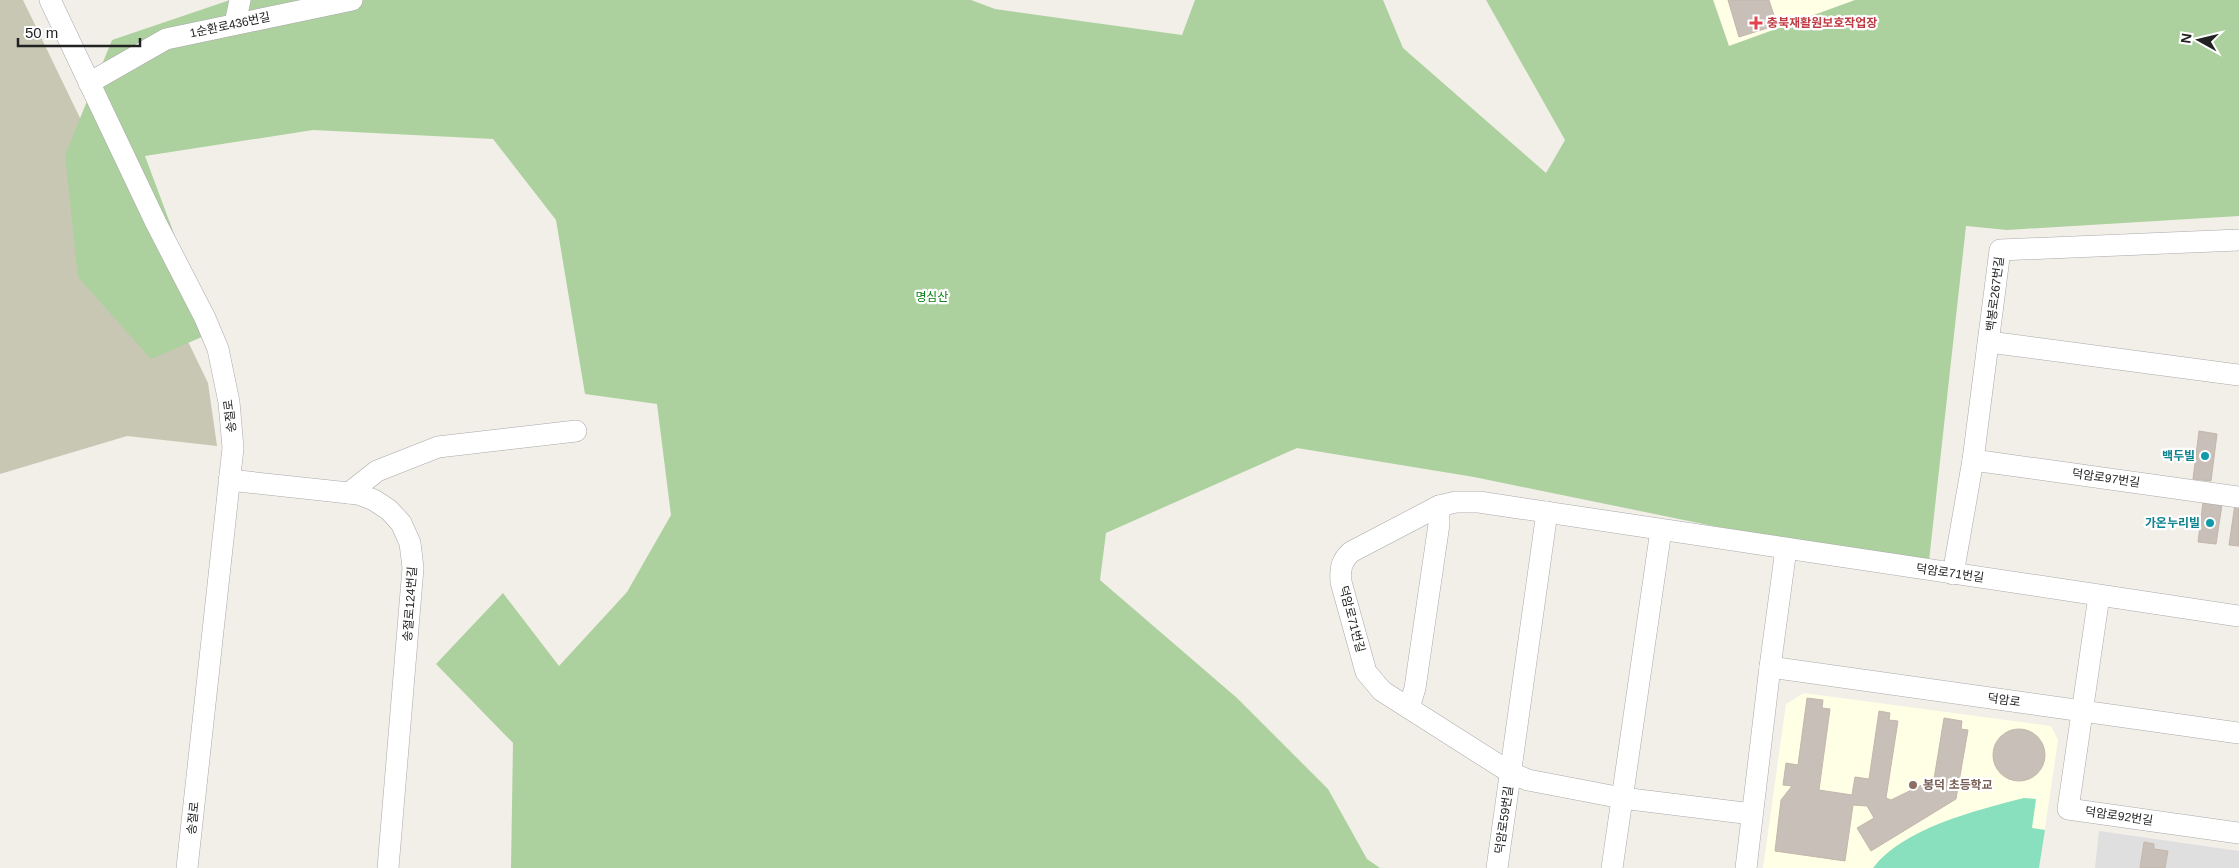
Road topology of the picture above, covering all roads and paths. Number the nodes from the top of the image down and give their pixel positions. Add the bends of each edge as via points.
1 (50, 0) edge
2 (240, 0) edge
3 (352, 0) edge
4 (235, 24) junction
5 (89, 83) junction
6 (2239, 240) edge
7 (1989, 342) junction
8 (2239, 375) edge
9 (576, 431) dead end
10 (1973, 460) junction
11 (229, 480) junction
12 (349, 493) junction
13 (2239, 497) edge
14 (1439, 506) junction
15 (1547, 512) junction
16 (1661, 530) junction
17 (1786, 549) junction
18 (1953, 574) junction
19 (2100, 596) junction
20 (2239, 616) edge
21 (1770, 667) junction
22 (1409, 708) junction
23 (2083, 711) junction
24 (2239, 734) edge
25 (1510, 773) junction
26 (1622, 798) junction
27 (1752, 814) junction
28 (2239, 833) edge
29 (188, 868) edge
30 (388, 868) edge
31 (1497, 868) edge
32 (1612, 868) edge
33 (1746, 868) edge

1 - 5 street, 송절로
2 - 4 street
3 - 4 street, 1순환로436번길
4 - 5 street, 1순환로436번길 via 166,39
5 - 11 street, 송절로 via 218,349 229,402 233,448
6 - 7 street, 백봉로267번길 via 2000,250
7 - 8 street
7 - 10 street, 백봉로267번길
9 - 12 street via 438,447 377,471
10 - 13 street, 덕암로97번길
10 - 18 street, 백봉로267번길
11 - 12 street, 송절로124번길
11 - 29 street, 송절로
12 - 30 street, 송절로124번길 via 374,500 390,510 401,523 410,543 414,568
14 - 15 street, 덕암로71번길 via 1480,502
14 - 22 street via 1415,688
14 - 22 street, 덕암로71번길 via 1351,552 1344,559 1340,571 1366,672 1382,691
15 - 16 street, 덕암로71번길
15 - 25 street
16 - 17 street, 덕암로71번길
16 - 26 street
17 - 18 street, 덕암로71번길
17 - 21 street
18 - 19 street, 덕암로71번길
19 - 20 street, 덕암로71번길
19 - 23 street
21 - 23 street, 덕암로
21 - 27 street
22 - 25 street, 덕암로71번길
23 - 24 street, 덕암로
23 - 28 street, 덕암로92번길 via 2068,809
25 - 26 street, 덕암로71번길 via 1528,780
25 - 31 street, 덕암로59번길
26 - 27 street, 덕암로71번길
26 - 32 street
27 - 33 street

